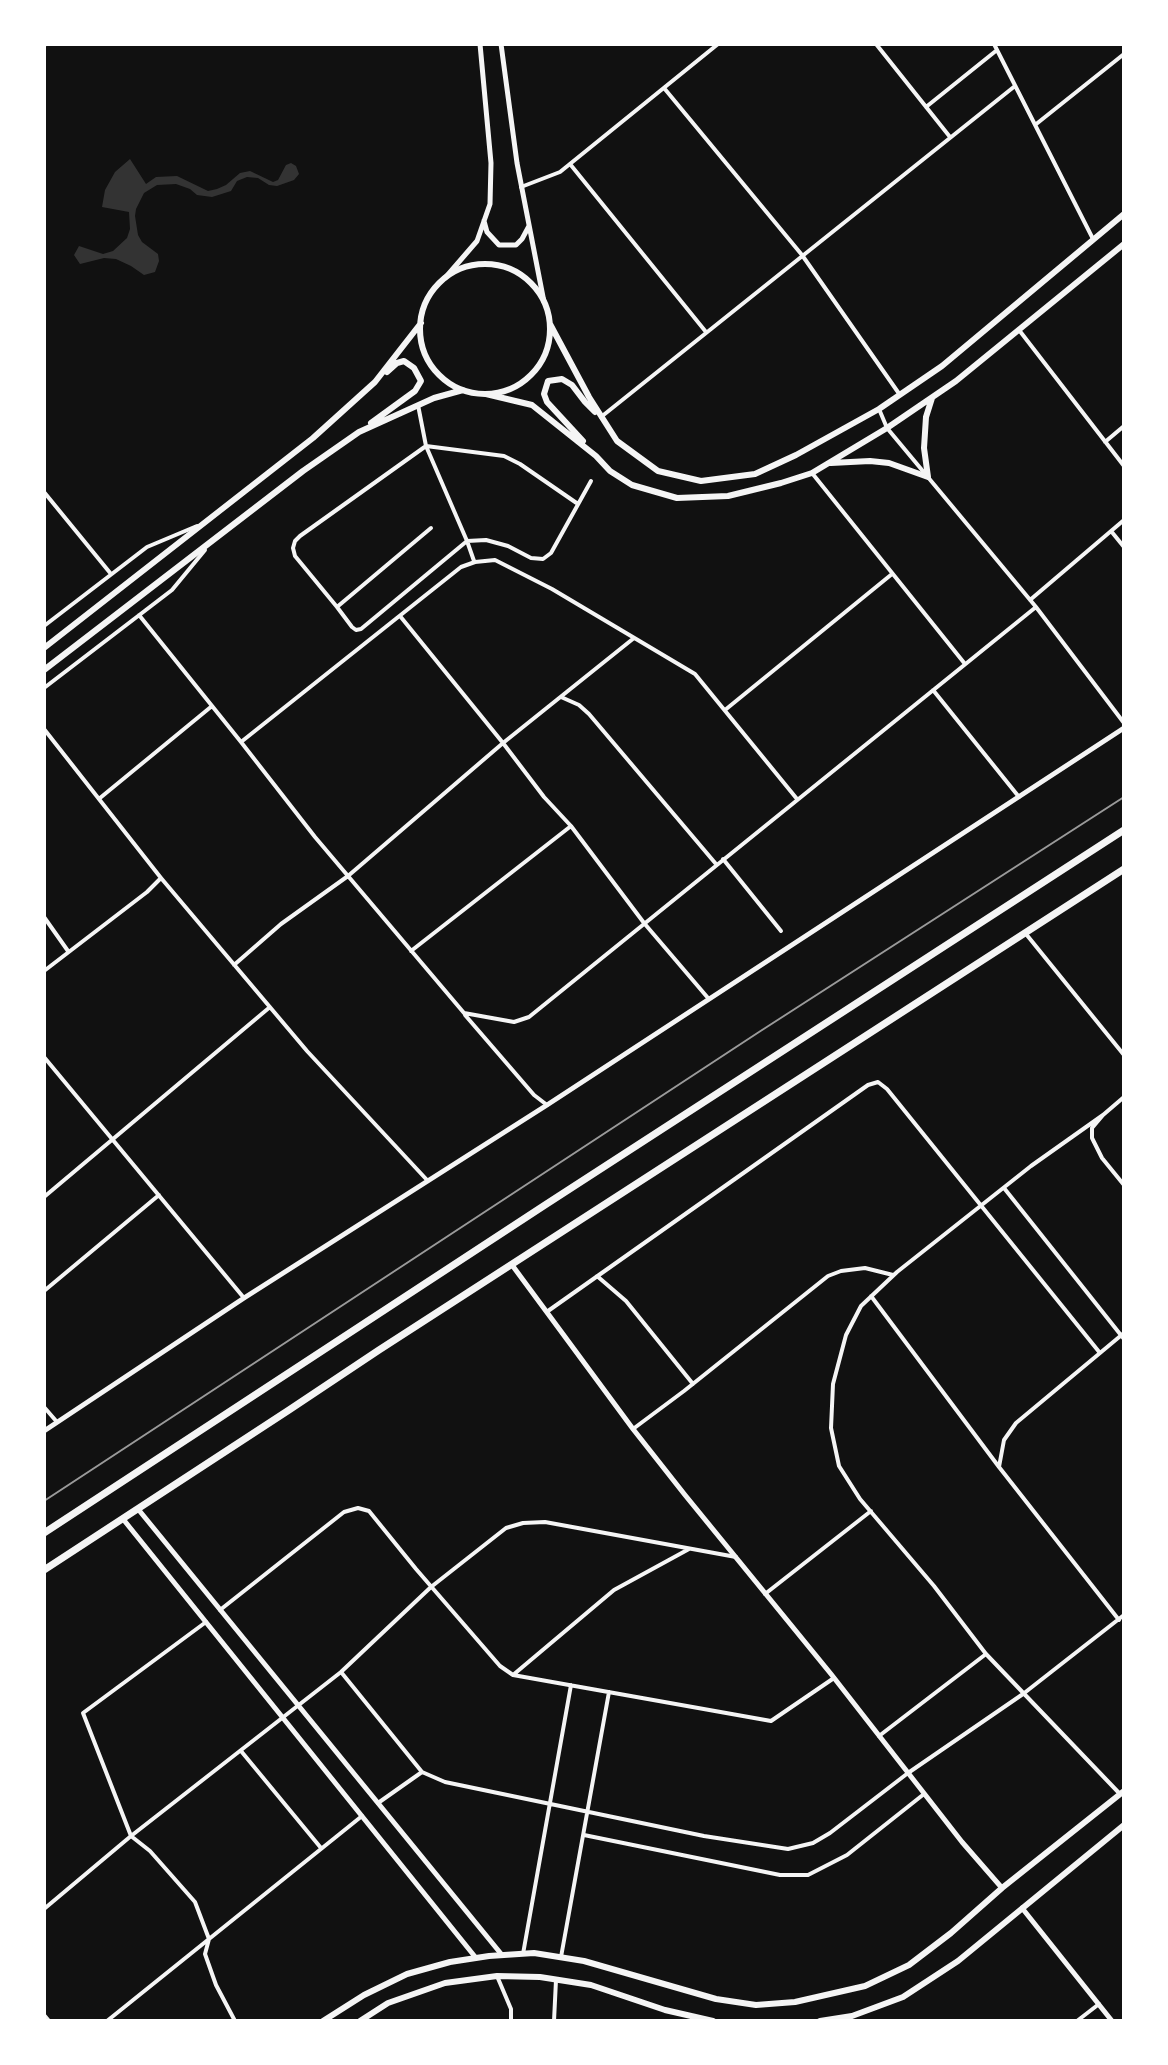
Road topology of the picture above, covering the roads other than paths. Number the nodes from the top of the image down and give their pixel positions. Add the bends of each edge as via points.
1 (480, 44) edge
2 (501, 44) edge
3 (718, 44) edge
4 (876, 44) edge
5 (996, 47) edge
6 (1124, 54) edge
7 (1015, 86) junction
8 (664, 88) junction
9 (926, 107) junction
10 (1035, 125) junction
11 (950, 137) junction
12 (570, 164) junction
13 (521, 187) junction
14 (1124, 214) edge
15 (484, 220) junction
16 (530, 225) junction
17 (1093, 239) junction
18 (1124, 244) edge
19 (802, 255) junction
20 (445, 278) junction
21 (544, 302) junction
22 (421, 323) junction
23 (550, 324) junction
24 (1019, 330) junction
25 (706, 332) junction
26 (375, 382) junction
27 (463, 390) junction
28 (486, 394) junction
29 (900, 395) junction
30 (932, 397) junction
31 (418, 405) junction
32 (879, 409) junction
33 (601, 417) junction
34 (1124, 426) edge
35 (887, 428) junction
36 (359, 432) junction
37 (1105, 442) junction
38 (426, 446) junction
39 (593, 453) junction
40 (827, 464) junction
41 (1124, 466) edge
42 (812, 473) junction
43 (928, 477) junction
44 (591, 481) dead end
45 (44, 492) edge
46 (578, 504) junction
47 (1124, 520) edge
48 (203, 524) junction
49 (431, 528) dead end
50 (1111, 531) junction
51 (212, 541) junction
52 (467, 541) junction
53 (1124, 547) edge
54 (475, 562) junction
55 (892, 574) junction
56 (111, 575) junction
57 (1030, 600) junction
58 (337, 607) junction
59 (1036, 607) junction
60 (139, 615) junction
61 (400, 616) junction
62 (44, 626) edge
63 (634, 638) junction
64 (44, 648) edge
65 (965, 664) junction
66 (44, 670) edge
67 (44, 688) edge
68 (933, 690) junction
69 (561, 697) junction
70 (212, 706) junction
71 (725, 710) junction
72 (1124, 726) edge
73 (44, 729) edge
74 (241, 742) junction
75 (503, 743) junction
76 (1019, 797) junction
77 (100, 798) junction
78 (797, 799) junction
79 (571, 826) junction
80 (1124, 830) edge
81 (723, 859) junction
82 (717, 864) junction
83 (1124, 869) edge
84 (348, 876) junction
85 (161, 878) junction
86 (44, 917) edge
87 (644, 923) junction
88 (781, 931) dead end
89 (1025, 932) junction
90 (69, 951) junction
91 (411, 951) junction
92 (234, 965) junction
93 (44, 971) edge
94 (708, 998) junction
95 (270, 1007) junction
96 (464, 1013) junction
97 (1124, 1055) edge
98 (44, 1057) edge
99 (1124, 1097) edge
100 (547, 1105) junction
101 (1103, 1115) junction
102 (113, 1139) junction
103 (427, 1180) junction
104 (1124, 1185) edge
105 (1004, 1188) junction
106 (159, 1195) junction
107 (44, 1197) edge
108 (981, 1206) junction
109 (512, 1265) junction
110 (893, 1275) junction
111 (597, 1276) junction
112 (44, 1291) edge
113 (871, 1296) junction
114 (244, 1298) junction
115 (548, 1311) junction
116 (1123, 1336) edge
117 (1100, 1353) junction
118 (693, 1384) junction
119 (44, 1407) edge
120 (57, 1422) junction
121 (633, 1429) junction
122 (44, 1431) edge
123 (999, 1467) junction
124 (138, 1509) junction
125 (871, 1511) junction
126 (122, 1518) junction
127 (44, 1533) edge
128 (689, 1549) junction
129 (736, 1557) junction
130 (44, 1570) edge
131 (431, 1587) junction
132 (765, 1594) junction
133 (219, 1610) junction
134 (1124, 1615) edge
135 (1119, 1620) junction
136 (206, 1622) junction
137 (986, 1654) junction
138 (341, 1672) junction
139 (513, 1675) junction
140 (834, 1678) junction
141 (571, 1685) junction
142 (609, 1692) junction
143 (1023, 1694) junction
144 (298, 1704) junction
145 (283, 1718) junction
146 (879, 1736) junction
147 (241, 1751) junction
148 (422, 1772) junction
149 (908, 1773) junction
150 (1122, 1793) edge
151 (924, 1794) junction
152 (377, 1804) junction
153 (551, 1805) junction
154 (589, 1812) junction
155 (362, 1816) junction
156 (1124, 1826) edge
157 (584, 1835) junction
158 (131, 1836) junction
159 (321, 1849) junction
160 (1002, 1888) junction
161 (1022, 1908) junction
162 (44, 1909) edge
163 (209, 1939) junction
164 (523, 1954) junction
165 (502, 1955) junction
166 (476, 1958) junction
167 (561, 1958) junction
168 (497, 1976) junction
169 (556, 1980) junction
170 (1099, 2004) junction
171 (44, 2015) edge
172 (49, 2021) edge
173 (107, 2021) edge
174 (235, 2021) edge
175 (323, 2021) edge
176 (360, 2021) edge
177 (511, 2021) edge
178 (554, 2021) edge
179 (713, 2021) edge
180 (820, 2021) edge
181 (1077, 2021) edge
182 (1112, 2021) edge

1 - 15 street via 491,163 490,204
2 - 13 street
3 - 8 street
4 - 9 street
5 - 7 street
5 - 9 street
6 - 10 street
7 - 10 street
7 - 11 street
8 - 12 street
8 - 19 street
9 - 11 street
10 - 17 street
11 - 19 street
12 - 13 street
12 - 25 street
13 - 16 street
14 - 17 main road
15 - 16 street via 499,245 516,245
15 - 20 street via 477,241
16 - 21 street
17 - 29 main road
18 - 24 main road
19 - 25 street
19 - 29 street
20 - 21 main road via 462,268 500,266 534,286
20 - 22 main road via 432,292
21 - 23 main road
22 - 26 main road
22 - 27 main road via 423,349 432,366
23 - 28 main road via 539,366 524,382
23 - 33 main road
24 - 30 main road
24 - 37 street
25 - 33 street
26 - 36 main road via 404,361 421,381
26 - 48 main road
27 - 28 main road
27 - 31 main road
28 - 39 main road via 532,405
29 - 32 main road
30 - 35 main road
30 - 43 main road via 924,448
31 - 36 main road
31 - 38 street
32 - 33 main road via 755,474 701,481 658,471 617,441
32 - 35 street
33 - 39 main road via 572,385 562,379 548,381 547,402
34 - 37 street
35 - 40 main road
35 - 43 street
36 - 51 main road
37 - 41 street
38 - 46 street via 504,456
38 - 52 street
38 - 58 street via 295,541 295,556
39 - 42 main road via 632,485 677,498 728,496
40 - 42 main road
40 - 43 main road via 889,463
42 - 55 street
43 - 57 street
44 - 46 street
45 - 56 street
46 - 52 street via 543,559 486,540
47 - 50 street
48 - 56 street via 147,547
48 - 64 main road
49 - 58 street
50 - 53 street
50 - 57 street
51 - 60 street via 172,590
51 - 66 main road
52 - 54 street
52 - 58 street via 361,629 352,627
54 - 61 street via 461,567
54 - 63 street via 495,560
55 - 65 street
55 - 71 street
56 - 62 street
57 - 59 street
59 - 65 street
59 - 72 street
60 - 67 street
60 - 70 street
61 - 74 street
61 - 75 street
63 - 69 street
63 - 71 street via 695,674
65 - 68 street
68 - 76 street
68 - 78 street
69 - 75 street
69 - 82 street via 589,714
70 - 74 street
70 - 77 street
71 - 78 street
72 - 76 street
73 - 77 street
74 - 84 street
75 - 79 street
75 - 84 street
76 - 94 street
77 - 85 street
78 - 81 street
79 - 87 street
79 - 91 street
80 - 127 highway
81 - 82 street
81 - 88 street
82 - 87 street
83 - 89 highway
84 - 91 street
84 - 92 street
85 - 90 street
85 - 92 street
86 - 90 street
87 - 94 street
87 - 96 street via 529,1017 514,1022
89 - 97 street
89 - 109 highway
90 - 93 street
91 - 96 street
92 - 95 street
94 - 100 street
95 - 102 street
95 - 103 street
96 - 100 street
98 - 102 street
99 - 101 street
100 - 103 street
101 - 104 street via 1092,1128 1092,1138
101 - 105 street
102 - 106 street
102 - 107 street
103 - 114 street
105 - 108 street
105 - 116 street
106 - 112 street
106 - 114 street
108 - 110 street
108 - 111 street via 878,1082
108 - 117 street
109 - 115 street
109 - 124 highway
110 - 113 street
110 - 118 street via 865,1268 828,1276
111 - 115 street
111 - 118 street via 626,1301
113 - 123 street
113 - 125 street via 846,1335 833,1384 831,1428 839,1466
114 - 120 street
115 - 121 street
116 - 117 street
117 - 123 street via 1016,1423 1004,1440
118 - 121 street
119 - 120 street
120 - 122 street
121 - 129 street
123 - 135 street
124 - 126 highway
124 - 133 street
125 - 132 street
125 - 137 street
126 - 130 highway
126 - 136 street
128 - 129 street
128 - 131 street via 545,1522 523,1523 506,1528
128 - 139 street via 614,1590
129 - 132 street
131 - 133 street via 369,1511 358,1508 344,1512
131 - 138 street
131 - 139 street
132 - 140 street
133 - 144 street
134 - 135 street
135 - 143 street
136 - 145 street
136 - 158 street via 83,1713
137 - 143 street
137 - 146 street
138 - 144 street
138 - 148 street
139 - 141 street
140 - 142 street via 771,1721
140 - 146 street
141 - 142 street
141 - 153 street
142 - 154 street
143 - 149 street
143 - 150 street
144 - 145 street
144 - 152 street
145 - 147 street
145 - 155 street
146 - 149 street
147 - 158 street
147 - 159 street
148 - 152 street
148 - 153 street
149 - 151 street
149 - 154 street via 830,1833 788,1849
150 - 160 main road
151 - 157 street via 847,1855 808,1875 780,1875
151 - 160 street
152 - 165 street
153 - 154 street
153 - 164 street
154 - 157 street
155 - 159 street
155 - 166 street
156 - 161 main road
157 - 167 street
158 - 162 street
158 - 163 street via 195,1902
159 - 163 street
160 - 167 main road via 909,1965 865,1986 795,2002 756,2005 716,1999
161 - 170 street
161 - 180 main road via 958,1961 903,1997 852,2016
163 - 173 street
163 - 174 street via 205,1954
164 - 165 main road
164 - 167 main road
165 - 166 main road
166 - 175 main road via 407,1974
168 - 169 main road
168 - 176 main road via 445,1983 388,2003
168 - 177 street
169 - 178 street
169 - 179 main road via 591,1985
170 - 181 street
170 - 182 street
171 - 172 street

